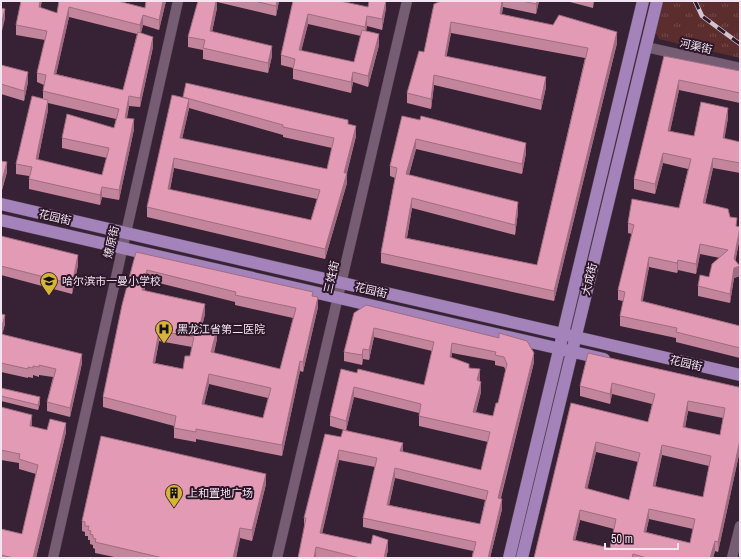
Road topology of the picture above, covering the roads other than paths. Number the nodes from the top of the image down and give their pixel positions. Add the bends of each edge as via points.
1 (178, 1) edge
2 (407, 1) edge
3 (643, 1) edge
4 (656, 1) edge
5 (646, 47) junction
6 (740, 68) edge
7 (1, 204) edge
8 (1, 220) edge
9 (125, 233) junction
10 (122, 248) junction
11 (342, 283) junction
12 (338, 297) junction
13 (569, 336) junction
14 (566, 350) junction
15 (617, 362) edge
16 (740, 375) edge
17 (740, 526) edge
18 (53, 558) edge
19 (278, 558) edge
20 (509, 558) edge
21 (522, 558) edge
22 (732, 558) edge

1 - 9 street, 燎原街
2 - 11 street, 三姓街
3 - 13 main road, 大成街
4 - 5 main road, 大成街
5 - 6 street, 河渠街
5 - 13 main road, 大成街
7 - 9 main road, 花园街
8 - 10 main road, 花园街
9 - 10 street, 燎原街
9 - 11 main road, 花园街
10 - 12 main road, 花园街
10 - 18 street, 燎原街
11 - 12 street, 三姓街
11 - 13 main road, 花园街
12 - 14 main road, 花园街
12 - 19 street, 三姓街
13 - 14 main road, 大成街
13 - 16 main road, 花园街
14 - 15 main road, 花园街
14 - 20 main road, 大成街
14 - 21 main road, 大成街
17 - 22 street

